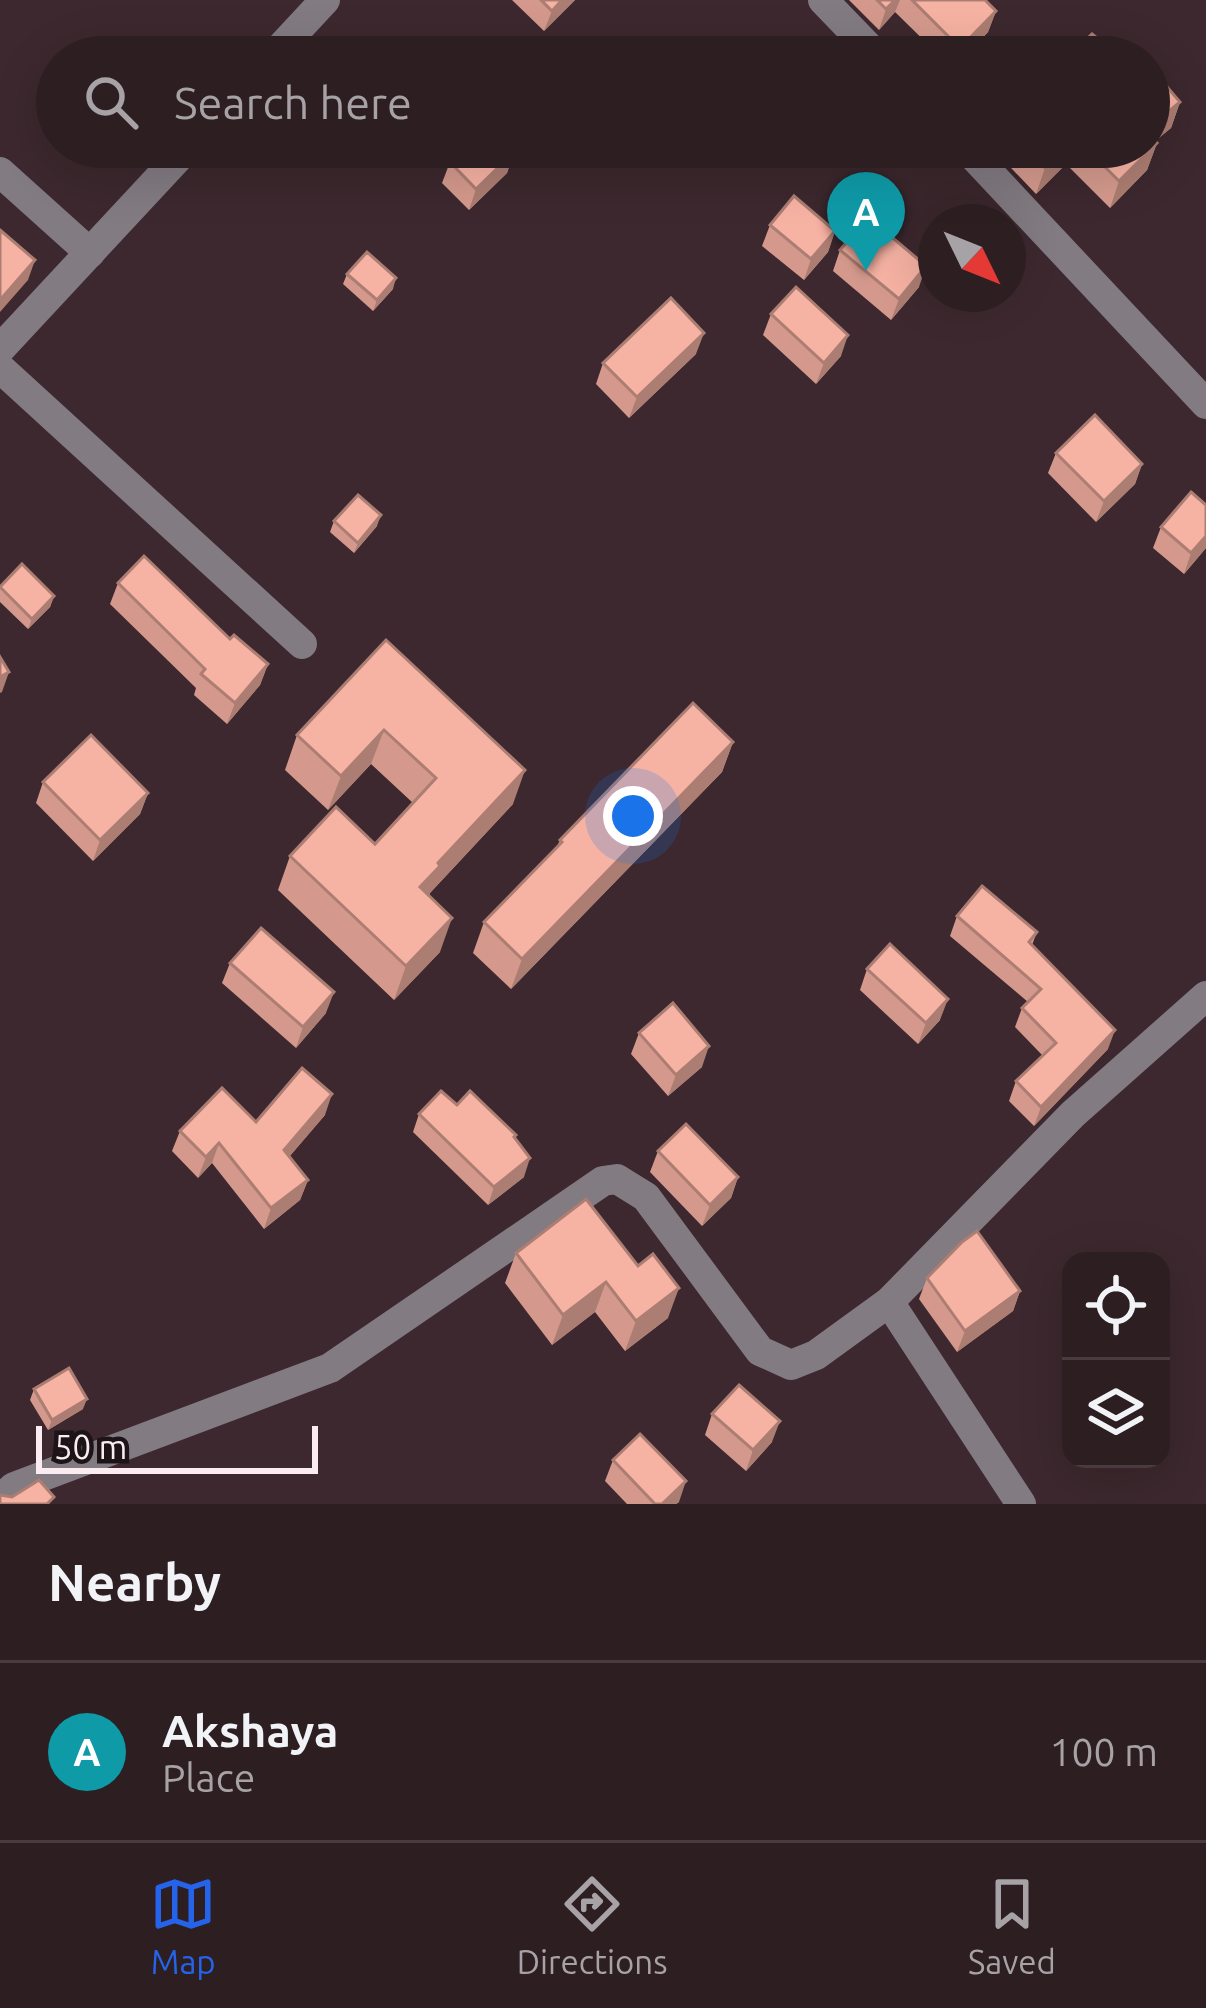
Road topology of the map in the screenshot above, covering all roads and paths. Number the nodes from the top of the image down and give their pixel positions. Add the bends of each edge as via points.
1 (325, 0) edge
2 (823, 0) edge
3 (292, 36) edge
4 (858, 36) edge
5 (169, 168) edge
6 (984, 168) edge
7 (0, 172) edge
8 (90, 253) junction
9 (0, 349) edge
10 (0, 368) edge
11 (1206, 404) edge
12 (302, 644) dead end
13 (1206, 996) edge
14 (889, 1302) junction
15 (0, 1499) edge
16 (1021, 1504) edge

1 - 3 street
2 - 4 street
5 - 8 street
6 - 11 street
7 - 8 street
8 - 9 street
10 - 12 street
13 - 14 street via 1072,1114
14 - 15 street via 816,1355 791,1365 772,1358 646,1197 617,1179 603,1181 330,1368 14,1486
14 - 16 street

